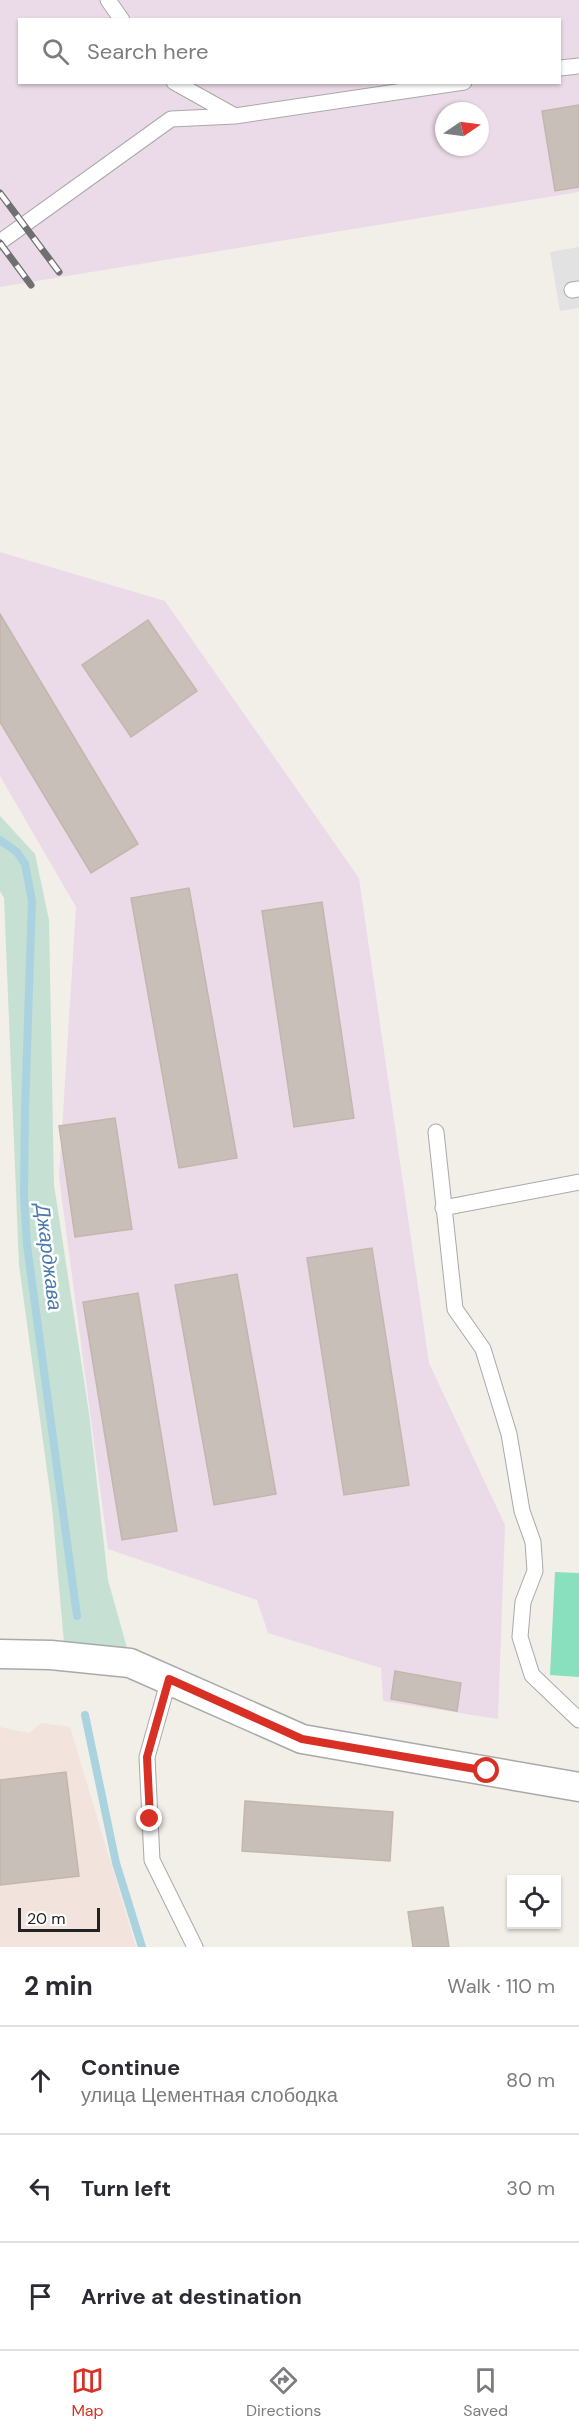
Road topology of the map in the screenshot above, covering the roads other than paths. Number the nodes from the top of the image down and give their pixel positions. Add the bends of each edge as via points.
1 (108, 0) edge
2 (121, 18) edge
3 (579, 66) edge
4 (561, 68) edge
5 (178, 84) edge
6 (451, 84) edge
7 (235, 116) junction
8 (0, 242) edge
9 (436, 1132) dead end
10 (579, 1182) edge
11 (442, 1208) junction
12 (0, 1654) edge
13 (169, 1679) junction
14 (579, 1720) edge
15 (579, 1787) edge
16 (195, 1947) edge

1 - 2 lane
3 - 4 lane
5 - 7 lane
6 - 7 lane
7 - 8 lane via 171,119
9 - 11 lane
10 - 11 lane
11 - 14 lane via 454,1309 483,1349 533,1542 534,1571 523,1602 520,1637 532,1675
12 - 13 street via 130,1663
13 - 15 street via 302,1739
13 - 16 lane via 147,1757 152,1860

